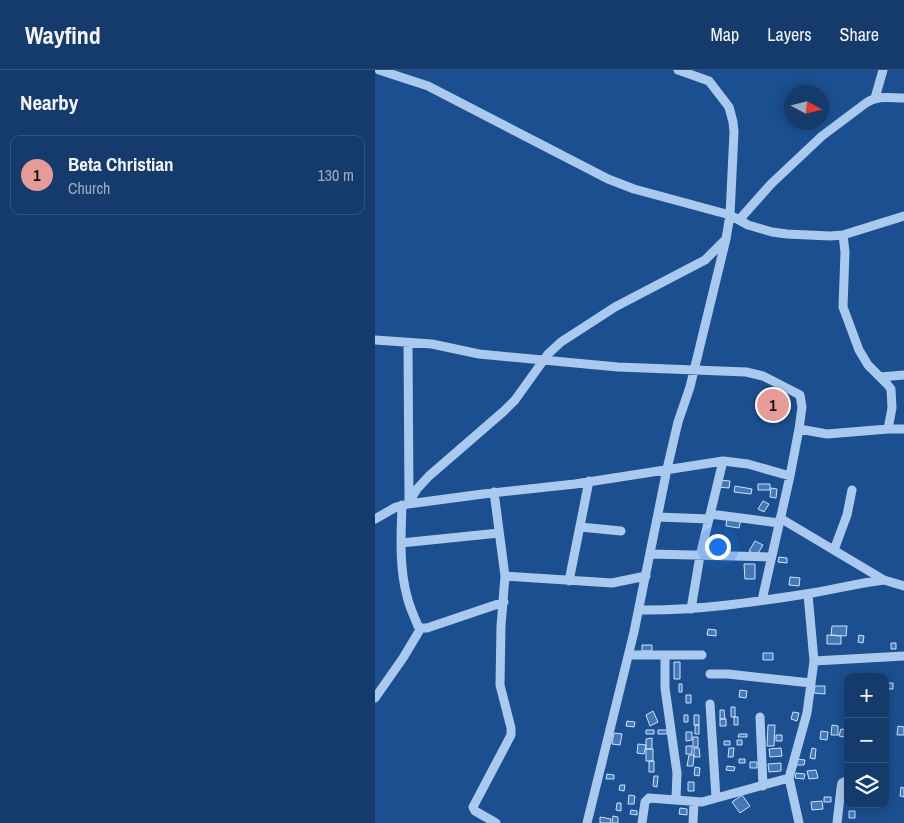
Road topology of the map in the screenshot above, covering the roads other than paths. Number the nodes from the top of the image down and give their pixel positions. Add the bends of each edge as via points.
1 (379, 70) edge
2 (679, 70) edge
3 (883, 70) edge
4 (406, 74) edge
5 (875, 98) junction
6 (904, 98) edge
7 (730, 215) junction
8 (904, 216) edge
9 (739, 220) junction
10 (843, 235) junction
11 (726, 239) junction
12 (375, 340) edge
13 (408, 344) junction
14 (544, 360) junction
15 (694, 370) junction
16 (904, 375) edge
17 (880, 377) junction
18 (799, 429) junction
19 (888, 429) junction
20 (904, 429) edge
21 (723, 461) junction
22 (667, 469) junction
23 (790, 476) junction
24 (589, 481) junction
25 (853, 490) dead end
26 (494, 492) junction
27 (406, 503) junction
28 (658, 516) junction
29 (709, 516) junction
30 (375, 519) edge
31 (779, 521) junction
32 (580, 527) junction
33 (621, 531) dead end
34 (499, 533) junction
35 (401, 543) junction
36 (834, 550) junction
37 (650, 554) junction
38 (701, 556) junction
39 (771, 557) junction
40 (505, 576) junction
41 (646, 576) junction
42 (569, 580) junction
43 (883, 580) junction
44 (904, 586) edge
45 (809, 594) junction
46 (762, 600) junction
47 (504, 602) junction
48 (691, 609) junction
49 (639, 610) junction
50 (421, 628) junction
51 (629, 655) junction
52 (665, 655) junction
53 (702, 655) dead end
54 (904, 656) edge
55 (814, 661) junction
56 (710, 674) dead end
57 (811, 683) junction
58 (375, 698) edge
59 (710, 704) dead end
60 (760, 717) dead end
61 (789, 778) junction
62 (844, 782) edge
63 (763, 786) junction
64 (716, 798) junction
65 (676, 799) junction
66 (694, 802) junction
67 (496, 823) edge
68 (587, 823) edge
69 (642, 823) edge
70 (693, 823) edge
71 (799, 823) edge
72 (837, 823) edge

1 - 4 street
2 - 7 street via 709,81 729,107 734,132
3 - 5 street
4 - 7 street via 608,179
5 - 6 street
5 - 9 street via 822,136 771,184
7 - 9 street
7 - 11 street
8 - 10 street
9 - 10 street via 772,232
10 - 17 street via 843,307 859,350
11 - 14 street via 705,260 615,306 561,342
11 - 15 street
12 - 13 street
13 - 14 street via 432,344 479,354
13 - 27 street
14 - 15 street
14 - 27 street via 515,400 429,476
15 - 18 street via 737,371 763,376 799,393 802,407
15 - 22 street
16 - 17 street
17 - 19 street via 891,389 893,400
18 - 19 street via 827,434
18 - 23 street
19 - 20 street
21 - 22 street
21 - 23 street
21 - 29 street
22 - 24 street
22 - 28 street
23 - 31 street
24 - 26 street
24 - 32 street
25 - 36 street
26 - 27 street
26 - 34 street
27 - 30 street
27 - 35 street
28 - 29 street
28 - 37 street
29 - 31 street
29 - 38 street
31 - 36 street
31 - 39 street
32 - 33 street
32 - 42 street
34 - 35 street
34 - 40 street
35 - 50 street via 407,598
36 - 43 street
37 - 38 street
37 - 41 street
38 - 39 street
38 - 48 street
39 - 46 street
40 - 42 street
40 - 47 street
41 - 42 street via 612,583
41 - 49 street
43 - 44 street
43 - 45 street
45 - 46 street
45 - 55 street
46 - 48 street
47 - 50 street
47 - 67 street via 500,684 511,735 473,807
48 - 49 street
49 - 51 street
50 - 58 street
51 - 52 street
51 - 68 street
52 - 53 street
52 - 65 street via 665,688 677,773
54 - 55 street
55 - 57 street
56 - 57 street
57 - 61 street via 803,730
59 - 64 street
60 - 63 street
61 - 63 street
61 - 71 street
62 - 72 street
63 - 64 street
64 - 66 street
65 - 66 street
65 - 69 street via 647,798
66 - 70 street

